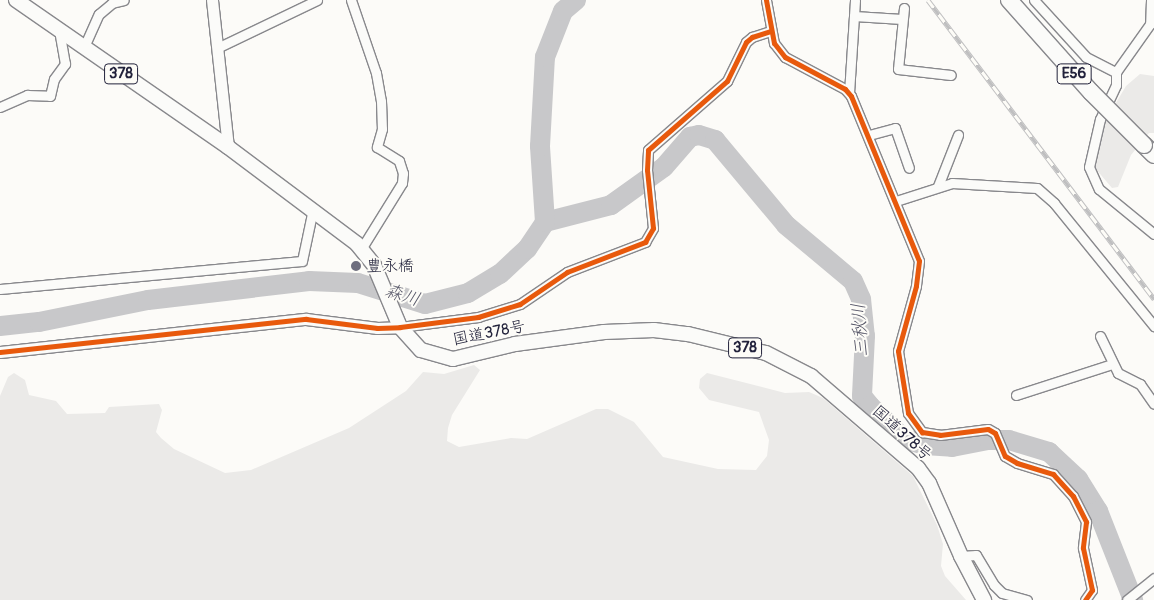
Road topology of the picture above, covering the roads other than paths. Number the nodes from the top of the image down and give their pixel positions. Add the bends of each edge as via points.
1 (16, 0) edge
2 (124, 0) edge
3 (212, 0) edge
4 (316, 0) edge
5 (351, 0) edge
6 (766, 0) edge
7 (855, 0) edge
8 (1009, 0) edge
9 (1034, 0) edge
10 (1151, 0) edge
11 (904, 8) dead end
12 (854, 16) junction
13 (902, 19) junction
14 (59, 30) junction
15 (771, 31) junction
16 (84, 47) junction
17 (217, 48) junction
18 (1116, 72) junction
19 (951, 75) dead end
20 (849, 93) junction
21 (0, 108) edge
22 (869, 135) junction
23 (958, 135) dead end
24 (228, 147) junction
25 (1149, 150) edge
26 (909, 168) dead end
27 (938, 186) junction
28 (896, 201) junction
29 (313, 209) junction
30 (1154, 234) edge
31 (361, 249) junction
32 (0, 289) edge
33 (1154, 326) edge
34 (400, 327) junction
35 (1100, 336) dead end
36 (0, 352) edge
37 (1112, 364) junction
38 (1016, 395) dead end
39 (1154, 404) edge
40 (960, 556) junction
41 (1154, 578) edge
42 (984, 600) edge
43 (1027, 600) edge
44 (1085, 600) edge
45 (1127, 600) edge

1 - 14 highway, 国道378号 / 378
2 - 16 street via 112,2 99,14
3 - 17 street
4 - 17 street
5 - 31 street via 376,73 381,101 382,129 377,148 399,161 403,173 402,184
6 - 15 street
7 - 12 street
8 - 25 highway, E56, bridge via 1091,92
9 - 18 street via 1086,57
10 - 18 street via 1147,32
11 - 13 street
12 - 13 street
12 - 20 street
13 - 19 street via 898,68
14 - 16 highway, 国道378号 / 378
14 - 21 street via 65,64 54,79 50,96 27,95
15 - 20 street via 774,43 784,57
15 - 34 street via 746,42 727,81 648,150 653,228 645,242 567,272 520,304 478,317
16 - 24 highway, 国道378号 / 378
17 - 24 street
18 - 30 street via 1116,85 1100,119 1090,152 1092,179 1099,189
20 - 22 street
22 - 26 street via 895,128
22 - 28 street via 881,171
23 - 27 street
24 - 29 highway, 国道378号 / 378
27 - 28 street
27 - 33 street via 952,183 1041,191
28 - 44 street via 919,261 916,286 898,350 908,413 922,432 940,435 988,429 995,433 1005,456 1016,463 1053,474 1073,496 1086,522 1083,548 1092,590
29 - 31 highway, 国道378号 / 378
29 - 32 street via 302,262
31 - 34 highway, 国道378号 / 378 via 374,265
34 - 36 street via 377,328 306,319
34 - 40 highway, 国道378号 / 378 via 421,350 453,359 515,344 604,332 654,330 723,342 782,359 826,387 918,468 930,484
35 - 37 street via 1108,348
37 - 38 street
37 - 39 street via 1118,372 1140,384
40 - 42 highway, 国道378号 / 378
40 - 43 street via 976,555 1002,593
41 - 45 street

